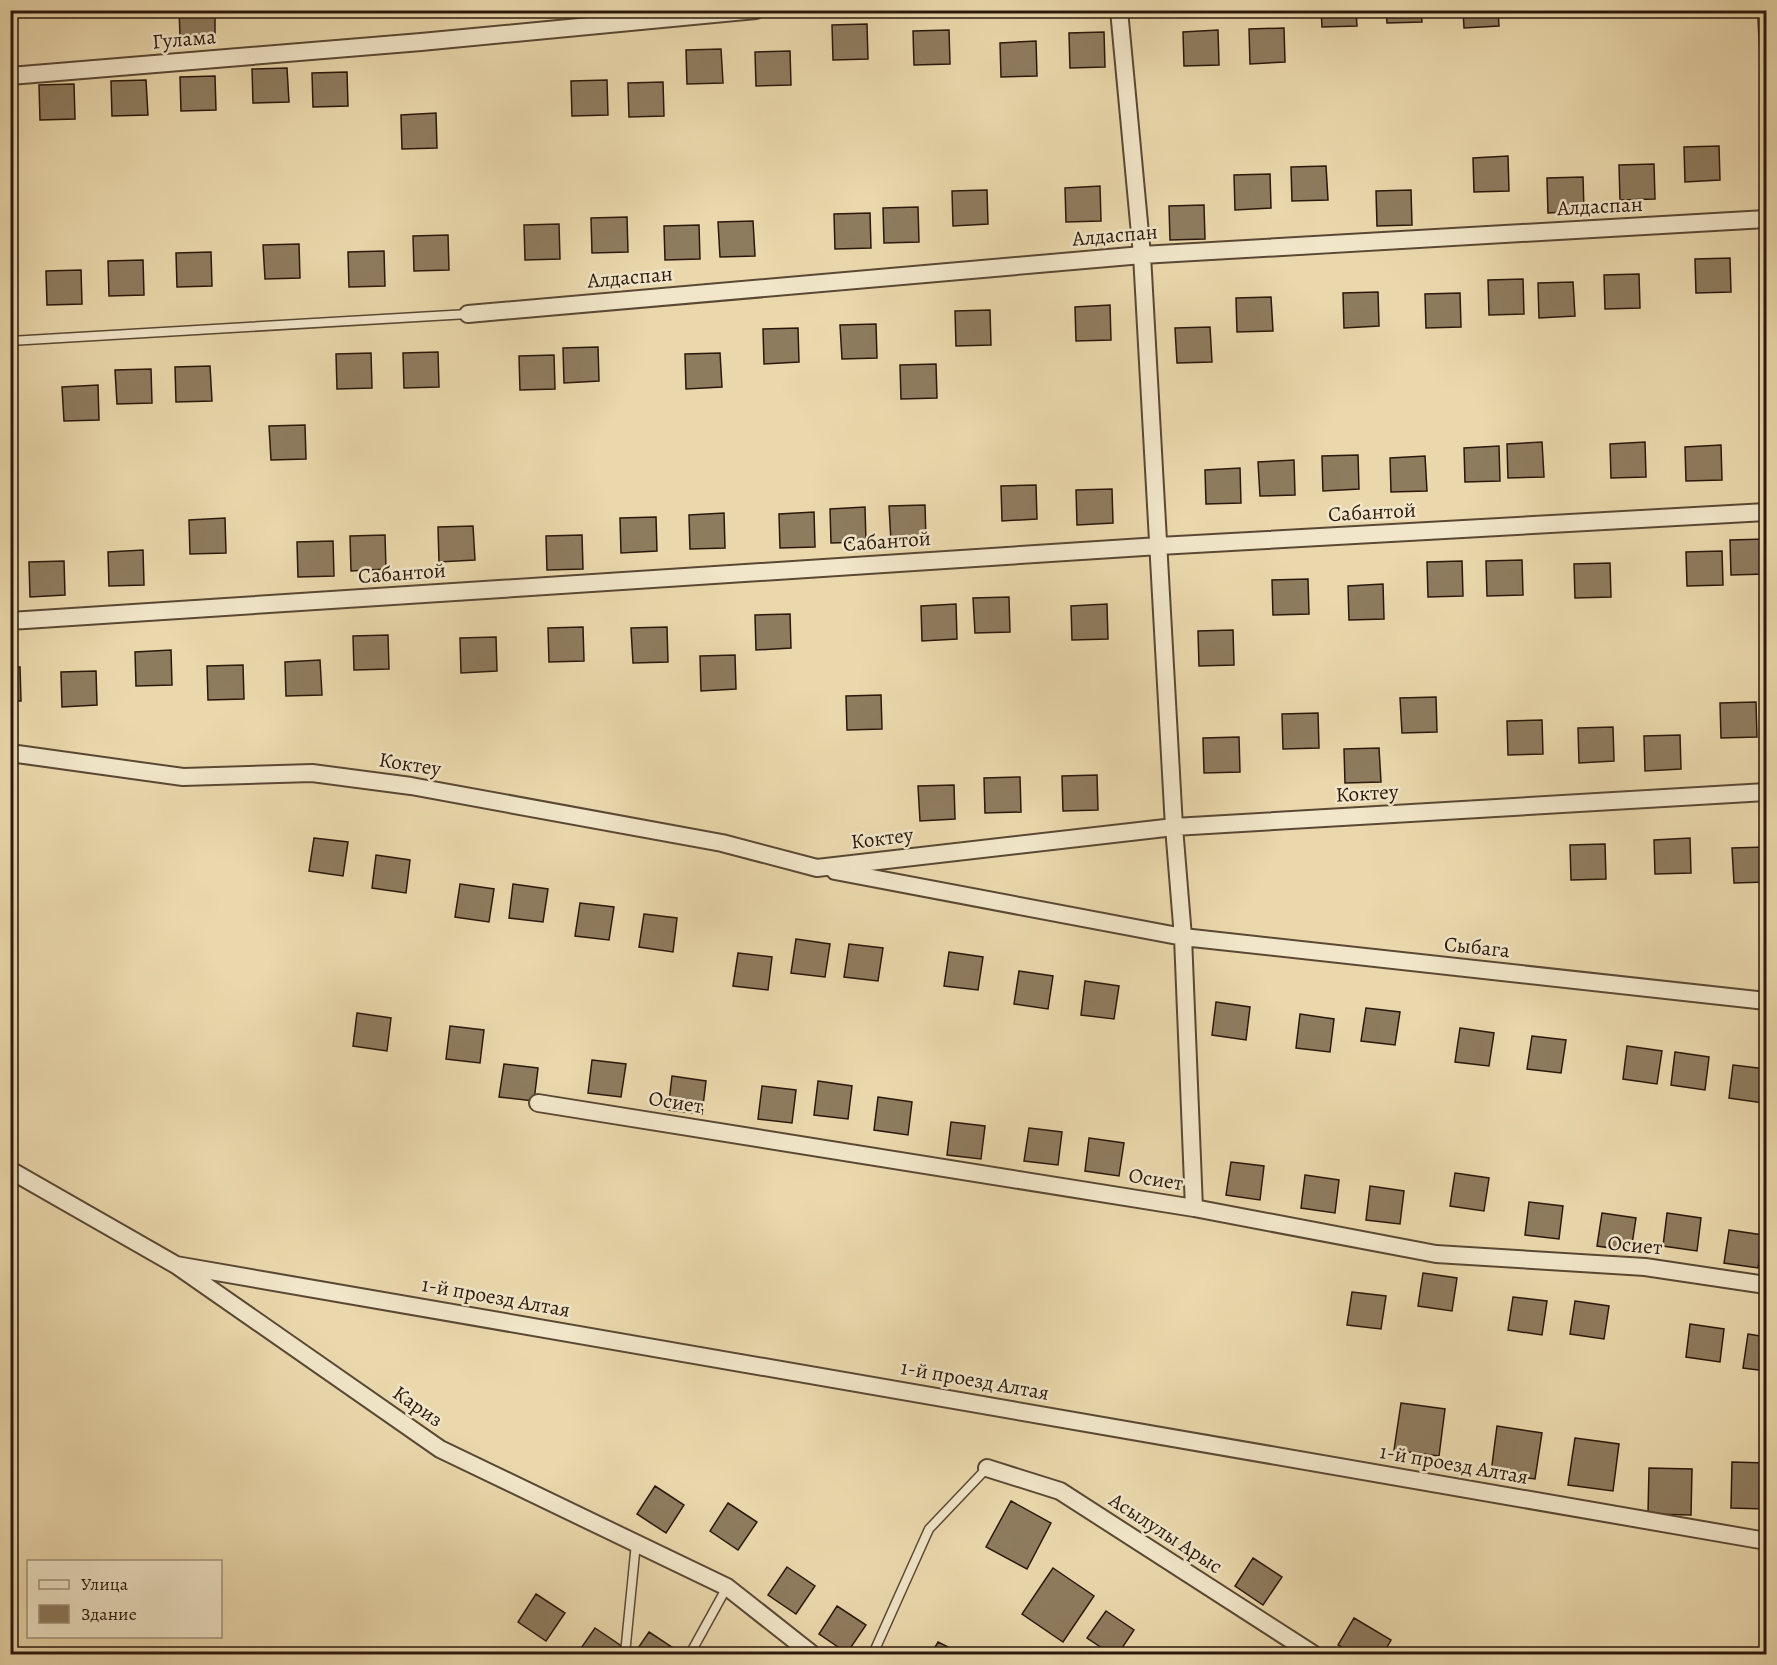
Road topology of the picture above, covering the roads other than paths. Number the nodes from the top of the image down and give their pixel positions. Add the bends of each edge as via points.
1 (756, 10) edge
2 (1119, 10) edge
3 (1762, 10) edge
4 (10, 76) edge
5 (1767, 76) edge
6 (1767, 219) edge
7 (1142, 255) junction
8 (468, 314) joint
9 (10, 341) edge
10 (1767, 512) edge
11 (1159, 546) junction
12 (10, 621) edge
13 (10, 753) edge
14 (1767, 792) edge
15 (1174, 827) junction
16 (817, 868) junction
17 (1183, 937) junction
18 (1767, 1001) edge
19 (538, 1103) dead end
20 (10, 1170) edge
21 (1194, 1208) junction
22 (176, 1264) junction
23 (1767, 1285) edge
24 (987, 1468) joint
25 (1767, 1541) edge
26 (636, 1543) junction
27 (727, 1587) junction
28 (625, 1654) edge
29 (690, 1654) edge
30 (812, 1654) edge
31 (873, 1654) edge
32 (1313, 1654) edge

1 - 4 street, Гулама
2 - 7 street
3 - 5 lane
6 - 7 street, Алдаспан
7 - 8 street, Алдаспан
7 - 11 street
8 - 9 lane
10 - 11 street, Сабантой
11 - 12 street, Сабантой
11 - 15 street
13 - 16 street, Коктеу via 183,777 312,773 411,786 722,843
14 - 15 street, Коктеу
15 - 16 street, Коктеу
15 - 17 street
16 - 17 street, Сыбага
17 - 18 street, Сыбага
17 - 21 street
19 - 21 street, Осиет
20 - 22 street, Кариз
21 - 23 street, Осиет via 1436,1254 1645,1267
22 - 25 street, 1-й проезд Алтая
22 - 26 street, Кариз via 440,1449
24 - 31 lane via 929,1529
24 - 32 street, Асылулы Арыс via 1059,1491
26 - 27 street, Кариз
26 - 28 lane
27 - 29 lane
27 - 30 street, Кариз

